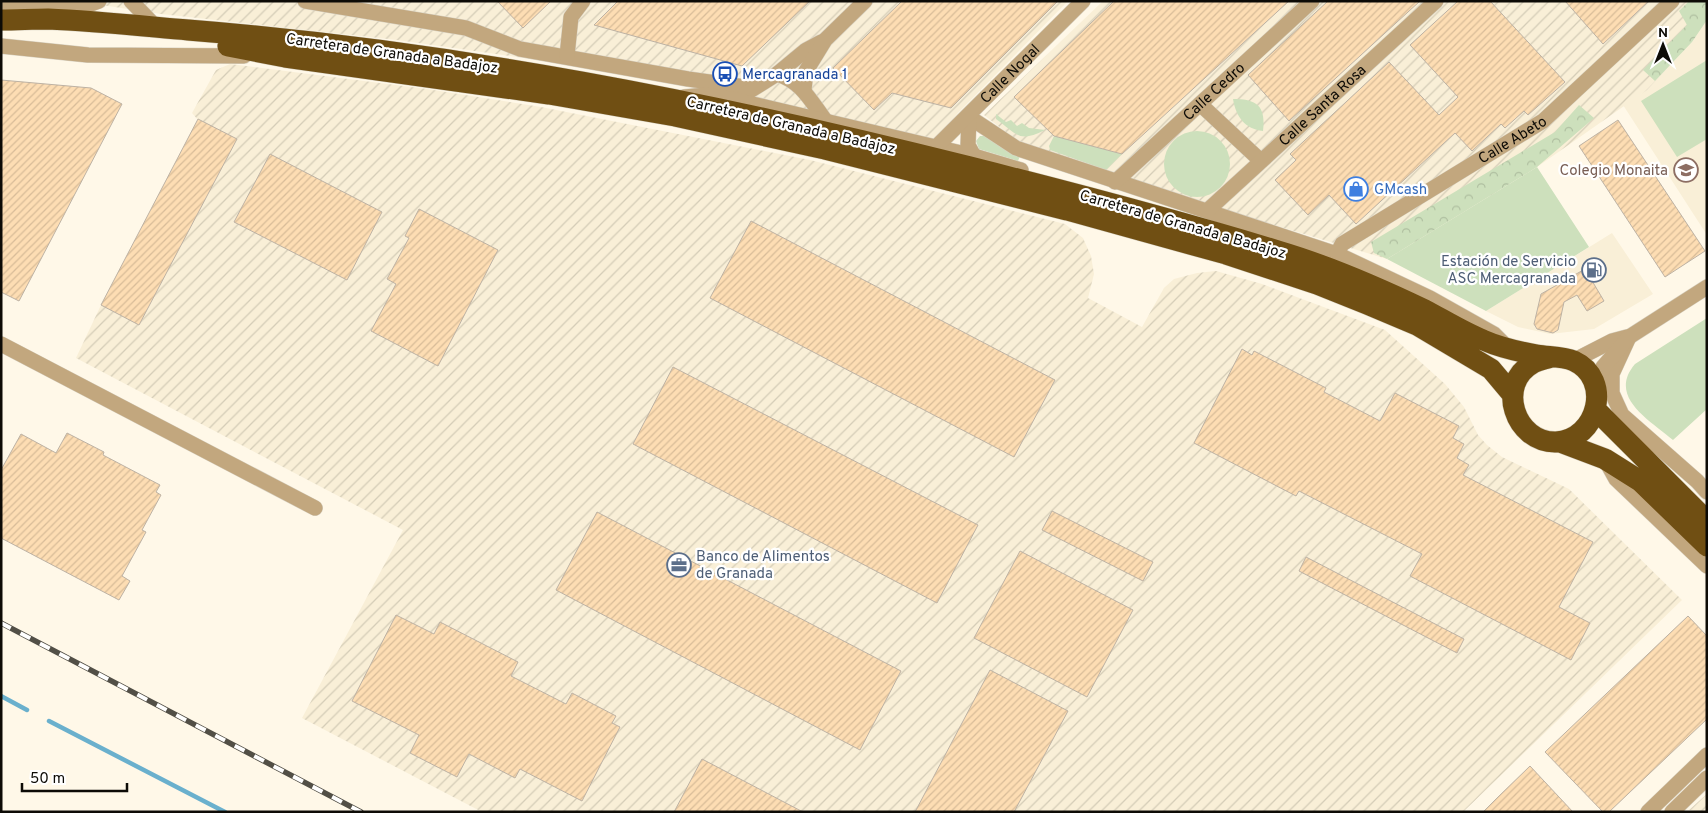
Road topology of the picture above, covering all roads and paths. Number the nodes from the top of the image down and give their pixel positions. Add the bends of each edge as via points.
1 (99, 1) edge
2 (131, 1) edge
3 (306, 1) edge
4 (583, 1) edge
5 (865, 1) edge
6 (1083, 1) edge
7 (1312, 1) edge
8 (1436, 1) edge
9 (1672, 1) edge
10 (1, 4) edge
11 (361, 5) edge
12 (1, 13) edge
13 (45, 19) junction
14 (1, 20) edge
15 (156, 27) junction
16 (1, 31) edge
17 (825, 40) junction
18 (1, 46) edge
19 (567, 56) junction
20 (285, 57) junction
21 (777, 74) junction
22 (752, 88) junction
23 (804, 90) junction
24 (672, 98) junction
25 (736, 100) junction
26 (1200, 104) junction
27 (968, 117) junction
28 (825, 120) junction
29 (936, 147) junction
30 (974, 156) junction
31 (1261, 161) junction
32 (1115, 182) junction
33 (1040, 185) junction
34 (1208, 210) junction
35 (1337, 254) junction
36 (1707, 287) edge
37 (1629, 337) junction
38 (1, 344) edge
39 (1505, 346) junction
40 (1551, 357) junction
41 (1573, 361) junction
42 (1512, 394) junction
43 (1598, 407) junction
44 (1560, 442) junction
45 (1605, 459) junction
46 (1707, 492) edge
47 (1707, 502) edge
48 (315, 508) dead end
49 (1707, 522) edge
50 (1707, 546) edge
51 (1707, 566) edge
52 (1707, 755) edge
53 (1707, 778) edge
54 (1648, 812) edge
55 (1672, 812) edge

1 - 10 street via 68,8
2 - 15 street
3 - 11 street
4 - 19 street via 571,17
5 - 17 street
6 - 27 street, Calle Nogal
7 - 26 street, Calle Cedro
8 - 31 street, Calle Santa Rosa
9 - 35 street, Calle Abeto via 1543,121 1342,244
11 - 19 street via 466,28 520,48
12 - 13 street
13 - 14 highway, Carretera de Granada a Badajoz
13 - 15 highway, Carretera de Granada a Badajoz
15 - 24 highway, Carretera de Granada a Badajoz via 248,34 425,55
16 - 20 highway, Carretera de Granada a Badajoz via 89,34 244,48
17 - 21 street via 806,50
17 - 23 street via 806,71
18 - 20 street via 88,55
19 - 22 street
20 - 42 highway, Carretera de Granada a Badajoz via 416,74 675,116 825,149 1226,254 1318,284 1417,325 1491,369
21 - 22 street
21 - 23 street via 789,78
22 - 25 street
23 - 28 street
24 - 25 street via 706,95
24 - 33 highway, Carretera de Granada a Badajoz via 867,141
25 - 28 street
26 - 31 street
26 - 32 street, Calle Cedro
27 - 29 street, Calle Nogal
27 - 30 street via 968,145
27 - 32 street via 1016,148
28 - 29 street
29 - 30 street
30 - 33 street via 1019,169
31 - 34 street, Calle Santa Rosa
32 - 34 street
33 - 39 highway, Carretera de Granada a Badajoz via 1215,231 1329,266 1486,342
34 - 35 street
35 - 39 street via 1430,298 1494,334
36 - 37 street
37 - 41 street via 1612,341
37 - 43 street via 1603,367
37 - 46 street via 1612,374 1612,393 1622,415
38 - 48 street
39 - 40 highway, Carretera de Granada a Badajoz
40 - 41 highway
40 - 42 highway via 1533,363 1521,373
41 - 43 highway via 1592,380
42 - 44 highway via 1514,414 1525,430 1540,440
43 - 44 highway via 1589,426 1578,435
43 - 47 street
43 - 49 highway
44 - 45 highway
45 - 50 highway via 1640,481
45 - 51 street via 1616,479
52 - 54 street
53 - 55 street

